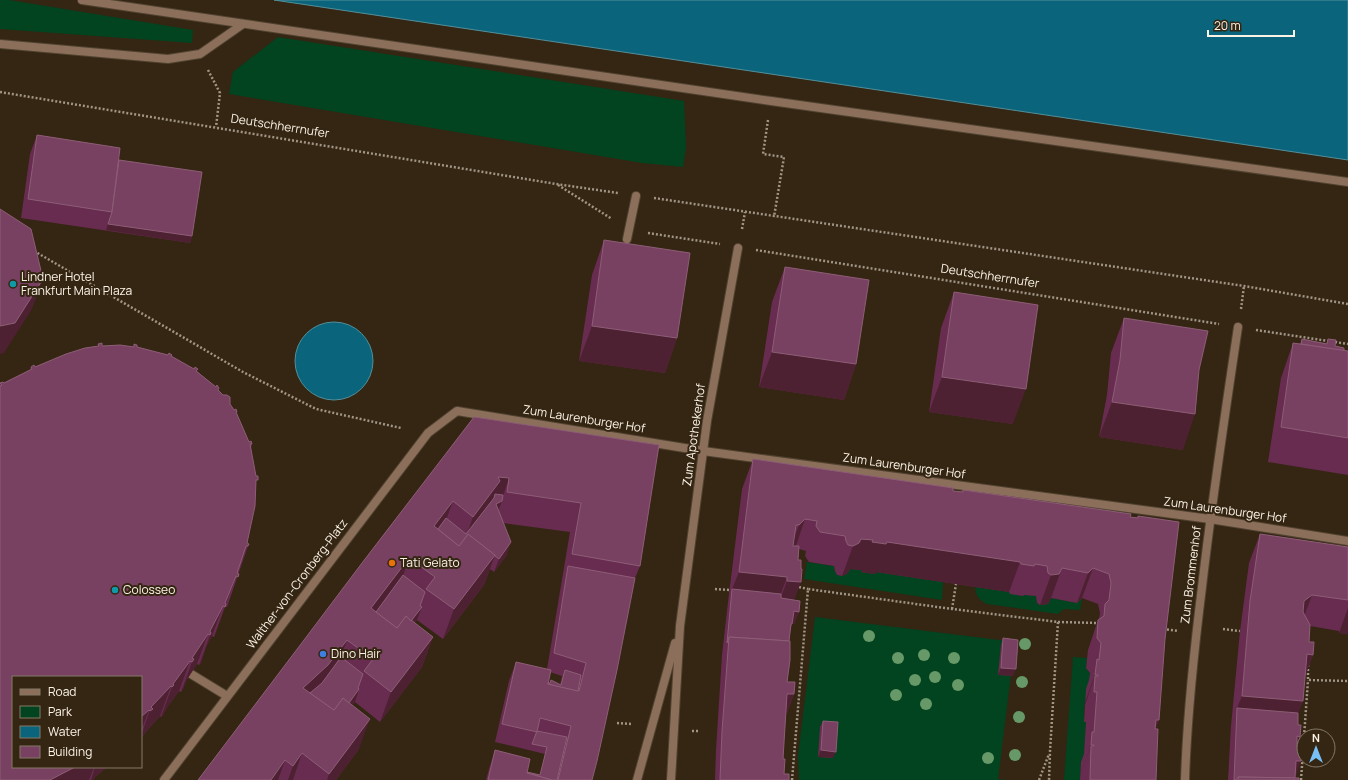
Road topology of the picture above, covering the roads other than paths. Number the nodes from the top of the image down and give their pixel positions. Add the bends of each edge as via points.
1 (82, 0) edge
2 (243, 24) junction
3 (0, 44) edge
4 (1348, 182) edge
5 (636, 196) road end
6 (628, 239) dead end
7 (738, 248) road end
8 (1238, 327) road end
9 (457, 410) joint
10 (703, 450) junction
11 (1210, 519) junction
12 (1348, 541) edge
13 (680, 626) junction
14 (191, 674) edge
15 (227, 696) junction
16 (164, 780) edge
17 (637, 780) edge
18 (671, 780) edge
19 (1185, 780) edge

1 - 2 street
2 - 3 street via 200,54 168,59
2 - 4 street
5 - 6 street
7 - 10 street, Zum Apothekerhof
8 - 11 street, Zum Brommenhof
9 - 10 street, Zum Laurenburger Hof
9 - 15 street, Walther-von-Cronberg-Platz via 428,433
10 - 11 street, Zum Laurenburger Hof
10 - 13 street, Zum Apothekerhof
11 - 12 street, Zum Laurenburger Hof
11 - 19 street, Zum Brommenhof via 1194,649
13 - 17 street, Zum Apothekerhof
13 - 18 street, Zum Apothekerhof
14 - 15 street
15 - 16 street, Walther-von-Cronberg-Platz

